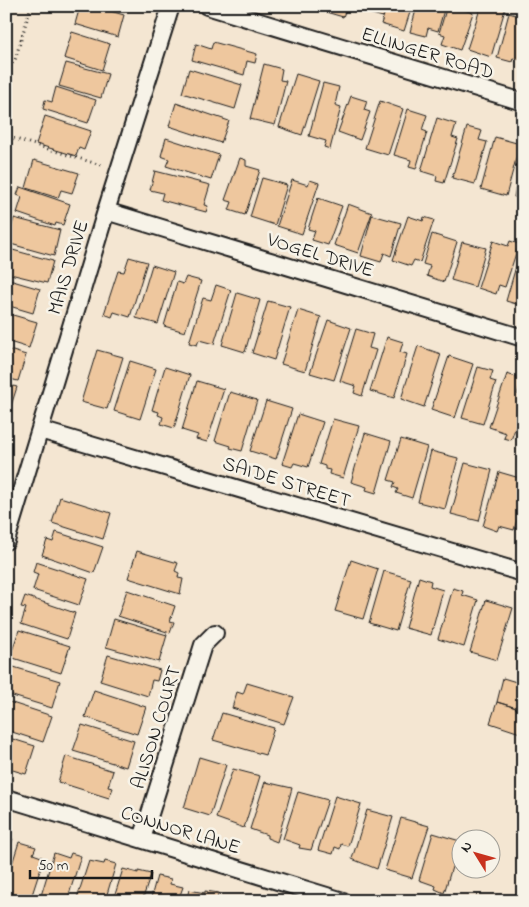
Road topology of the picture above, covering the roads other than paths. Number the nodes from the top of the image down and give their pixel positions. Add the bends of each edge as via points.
1 (171, 6) edge
2 (207, 6) edge
3 (523, 102) edge
4 (106, 211) junction
5 (523, 338) edge
6 (40, 430) junction
7 (6, 541) edge
8 (523, 573) edge
9 (216, 633) dead end
10 (6, 798) edge
11 (142, 839) junction
12 (343, 901) edge

1 - 4 street, MAIS DRIVE
2 - 3 street, ELLINGER ROAD
4 - 5 street, VOGEL DRIVE
4 - 6 street, MAIS DRIVE
6 - 7 street, MAIS DRIVE
6 - 8 street, SAIDE STREET
9 - 11 street, ALISON COURT via 203,645
10 - 11 street, CONNOR LANE
11 - 12 street, CONNOR LANE

